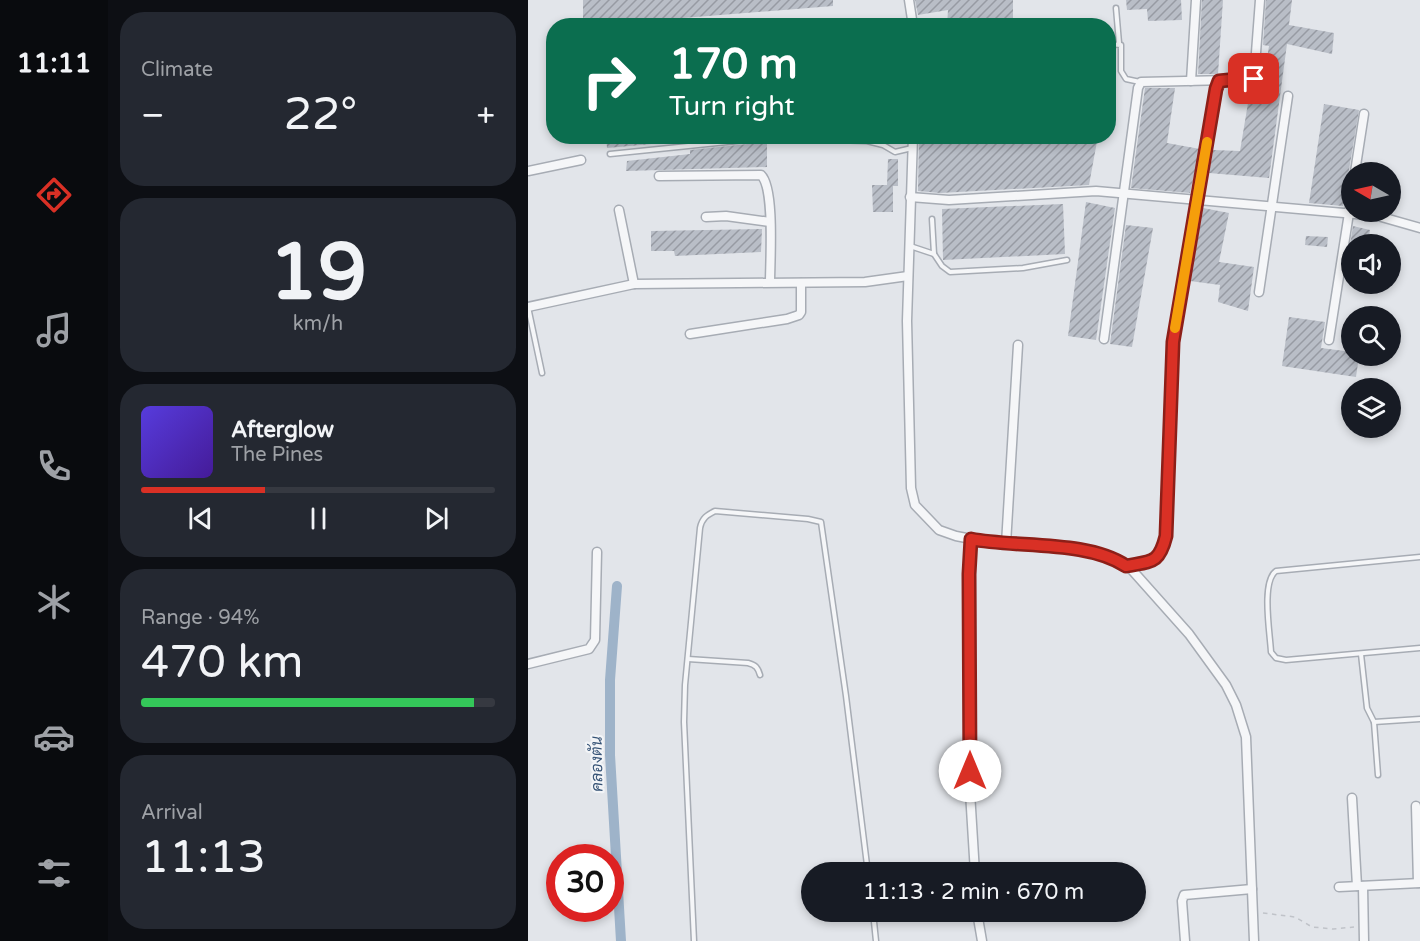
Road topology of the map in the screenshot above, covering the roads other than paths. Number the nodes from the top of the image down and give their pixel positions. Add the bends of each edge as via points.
1 (909, 0) edge
2 (1196, 0) edge
3 (1260, 0) edge
4 (1116, 8) dead end
5 (911, 18) edge
6 (1119, 44) joint
7 (1191, 81) junction
8 (1219, 81) junction
9 (1141, 82) junction
10 (1288, 96) dead end
11 (1364, 114) dead end
12 (708, 144) edge
13 (879, 144) edge
14 (913, 144) edge
15 (913, 148) junction
16 (610, 154) dead end
17 (580, 160) dead end
18 (1357, 162) edge
19 (528, 171) edge
20 (659, 176) dead end
21 (1124, 193) junction
22 (910, 198) junction
23 (1197, 200) junction
24 (1272, 207) junction
25 (620, 210) dead end
26 (1341, 212) edge
27 (706, 217) dead end
28 (932, 219) dead end
29 (770, 222) junction
30 (1347, 222) edge
31 (1399, 222) edge
32 (1420, 228) edge
33 (909, 245) junction
34 (934, 254) junction
35 (1067, 260) dead end
36 (908, 276) junction
37 (770, 282) junction
38 (801, 283) junction
39 (633, 284) junction
40 (1259, 291) dead end
41 (528, 307) edge
42 (690, 334) dead end
43 (1104, 339) dead end
44 (1329, 340) dead end
45 (1018, 345) dead end
46 (542, 373) dead end
47 (971, 539) junction
48 (1006, 544) junction
49 (597, 552) dead end
50 (1420, 557) edge
51 (1126, 566) junction
52 (1420, 648) edge
53 (1361, 654) junction
54 (688, 659) junction
55 (528, 664) edge
56 (760, 675) dead end
57 (1420, 719) edge
58 (1374, 722) junction
59 (1378, 775) dead end
60 (1352, 798) dead end
61 (1416, 806) dead end
62 (867, 862) edge
63 (974, 862) edge
64 (1419, 883) edge
65 (1360, 886) junction
66 (1339, 887) dead end
67 (1252, 889) junction
68 (874, 922) edge
69 (979, 922) edge
70 (693, 941) edge
71 (876, 941) edge
72 (982, 941) edge
73 (1185, 941) edge
74 (1254, 941) edge
75 (1364, 941) edge

1 - 5 street
2 - 7 street
3 - 8 street via 1254,79 1250,83
4 - 6 lane
6 - 9 lane via 1121,71 1126,79
7 - 8 street
7 - 9 street
8 - 23 street
9 - 21 street
10 - 24 street
11 - 18 street
12 - 16 lane
13 - 15 lane via 894,152
14 - 15 street
15 - 22 street
17 - 19 street
20 - 29 street via 761,175 765,178
21 - 22 street via 1080,191 949,200
21 - 23 street
21 - 43 street
22 - 33 street
23 - 24 street
23 - 51 street via 1173,342 1166,536 1162,553 1156,559
24 - 26 street
24 - 40 street
25 - 39 street
27 - 29 street
28 - 34 lane
29 - 37 street
30 - 44 street
31 - 32 street
33 - 34 lane
33 - 36 street
34 - 35 lane via 950,272
36 - 38 street via 865,282
36 - 47 street via 911,489 915,505 939,530
37 - 38 street
37 - 39 street
38 - 42 street via 799,315
39 - 41 street
41 - 46 lane
45 - 48 street
47 - 48 street
47 - 63 street via 970,792
48 - 51 street via 1088,551
49 - 55 street via 593,645
50 - 53 lane via 1276,571 1270,575 1267,587 1271,652 1276,658
51 - 67 street via 1189,634 1236,705 1246,737
52 - 53 lane
53 - 58 lane via 1367,708
54 - 56 lane via 748,663
54 - 62 lane via 704,518 715,511 821,522
54 - 70 lane via 684,722
57 - 58 lane
58 - 59 lane
60 - 65 street
61 - 64 street
64 - 65 street
65 - 66 street
65 - 75 street
67 - 73 street via 1184,895
67 - 74 street
68 - 71 lane
69 - 72 street

